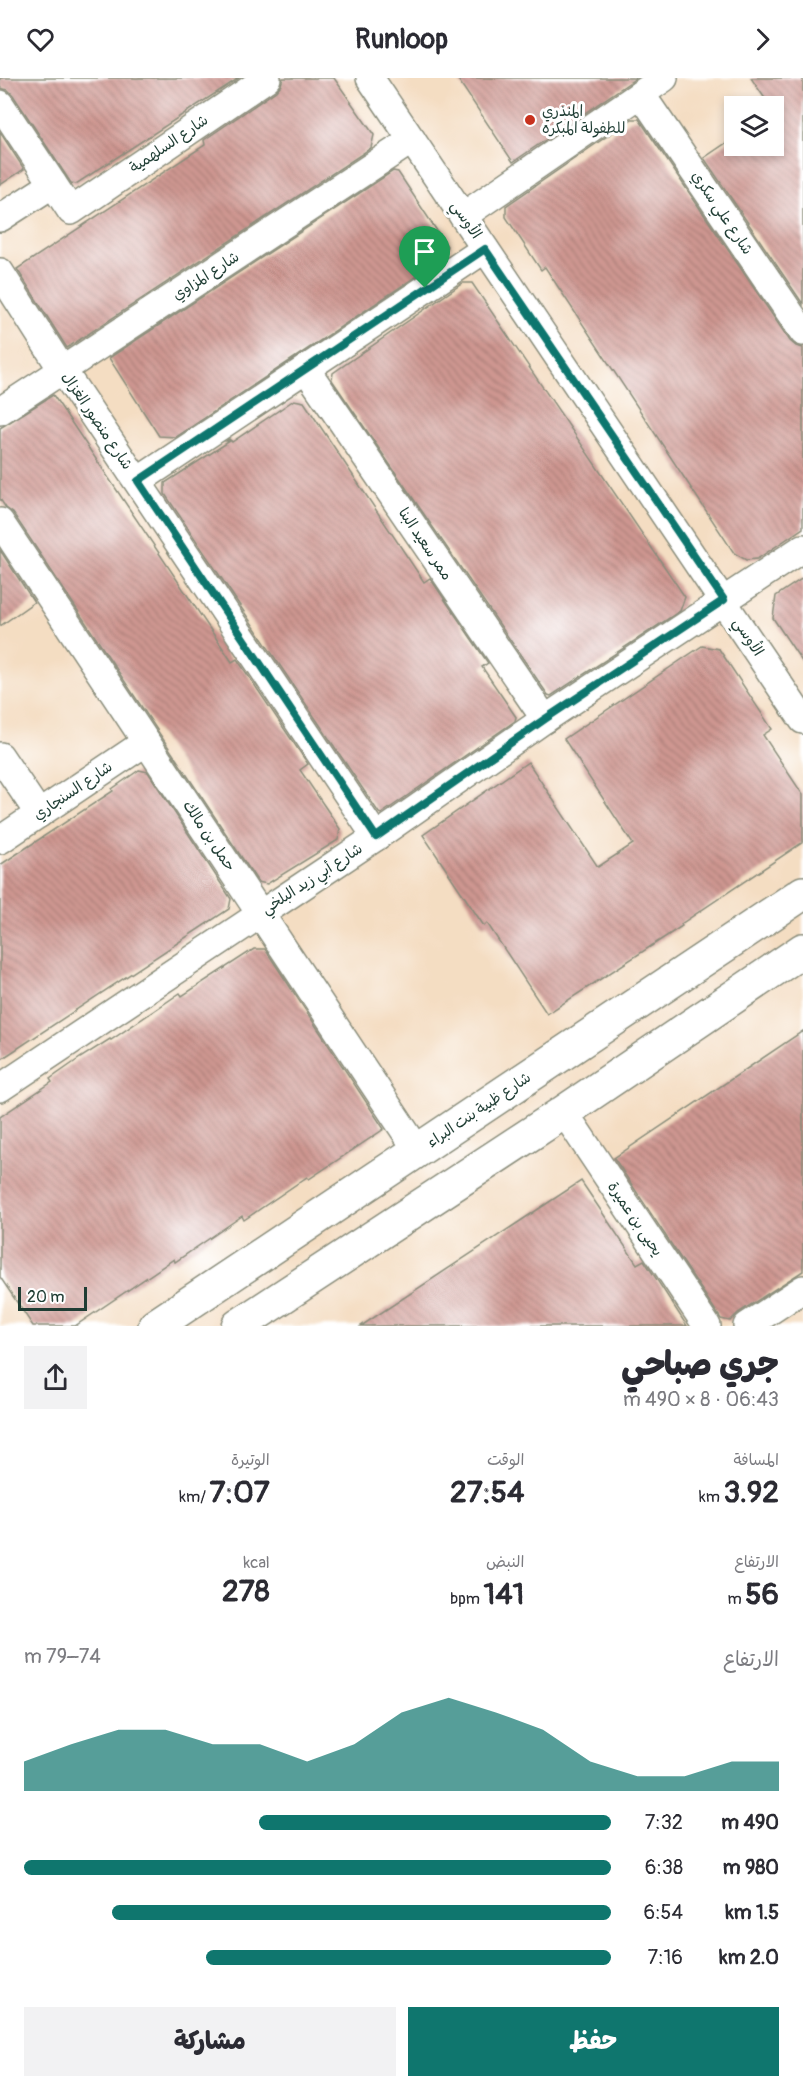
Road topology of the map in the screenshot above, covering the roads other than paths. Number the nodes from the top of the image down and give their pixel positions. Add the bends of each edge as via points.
1 (267, 78) edge
2 (370, 78) edge
3 (664, 78) edge
4 (641, 94) junction
5 (0, 104) edge
6 (412, 140) junction
7 (53, 184) junction
8 (464, 216) junction
9 (0, 218) edge
10 (485, 249) junction
11 (0, 272) edge
12 (803, 332) edge
13 (306, 369) junction
14 (63, 370) junction
15 (0, 411) edge
16 (138, 481) junction
17 (0, 522) edge
18 (803, 548) edge
19 (724, 600) junction
20 (545, 719) junction
21 (803, 720) edge
22 (146, 742) junction
23 (0, 756) edge
24 (39, 814) junction
25 (376, 837) junction
26 (0, 840) edge
27 (803, 893) edge
28 (260, 913) junction
29 (803, 950) edge
30 (0, 1088) edge
31 (564, 1112) junction
32 (418, 1151) junction
33 (803, 1289) edge
34 (155, 1326) edge
35 (238, 1326) edge
36 (707, 1326) edge
37 (747, 1326) edge

1 - 7 street, شارع السلهمية via 71,211
2 - 6 street, الأوسي
3 - 4 street
4 - 8 street
4 - 12 street, شارع علي سكري
5 - 7 street
6 - 8 street, الأوسي
6 - 14 street, شارع المزاوي
7 - 9 street
8 - 10 street, الأوسي
10 - 13 street
10 - 19 street, الأوسي
11 - 14 street, شارع منصور الغزال
13 - 16 street
13 - 20 street, ممر سعيد البنا
14 - 15 street, شارع المزاوي
14 - 16 street, شارع منصور الغزال
16 - 25 street, شارع منصور الغزال
17 - 22 street, حمل بن مالك
18 - 19 street, شارع أبي زيد البلخي
19 - 20 street, شارع أبي زيد البلخي
19 - 21 street, الأوسي
20 - 25 street, شارع أبي زيد البلخي
22 - 24 street, شارع السنجاري
22 - 28 street, حمل بن مالك
23 - 24 street
24 - 26 street, شارع السنجاري
25 - 28 street, شارع أبي زيد البلخي
27 - 32 street, شارع ظبية بنت البراء
28 - 30 street, شارع أبي زيد البلخي
28 - 32 street, حمل بن مالك
29 - 31 street
31 - 35 street
31 - 36 street, يحيى بن عميرة
32 - 34 street, شارع ظبية بنت البراء
33 - 37 street

